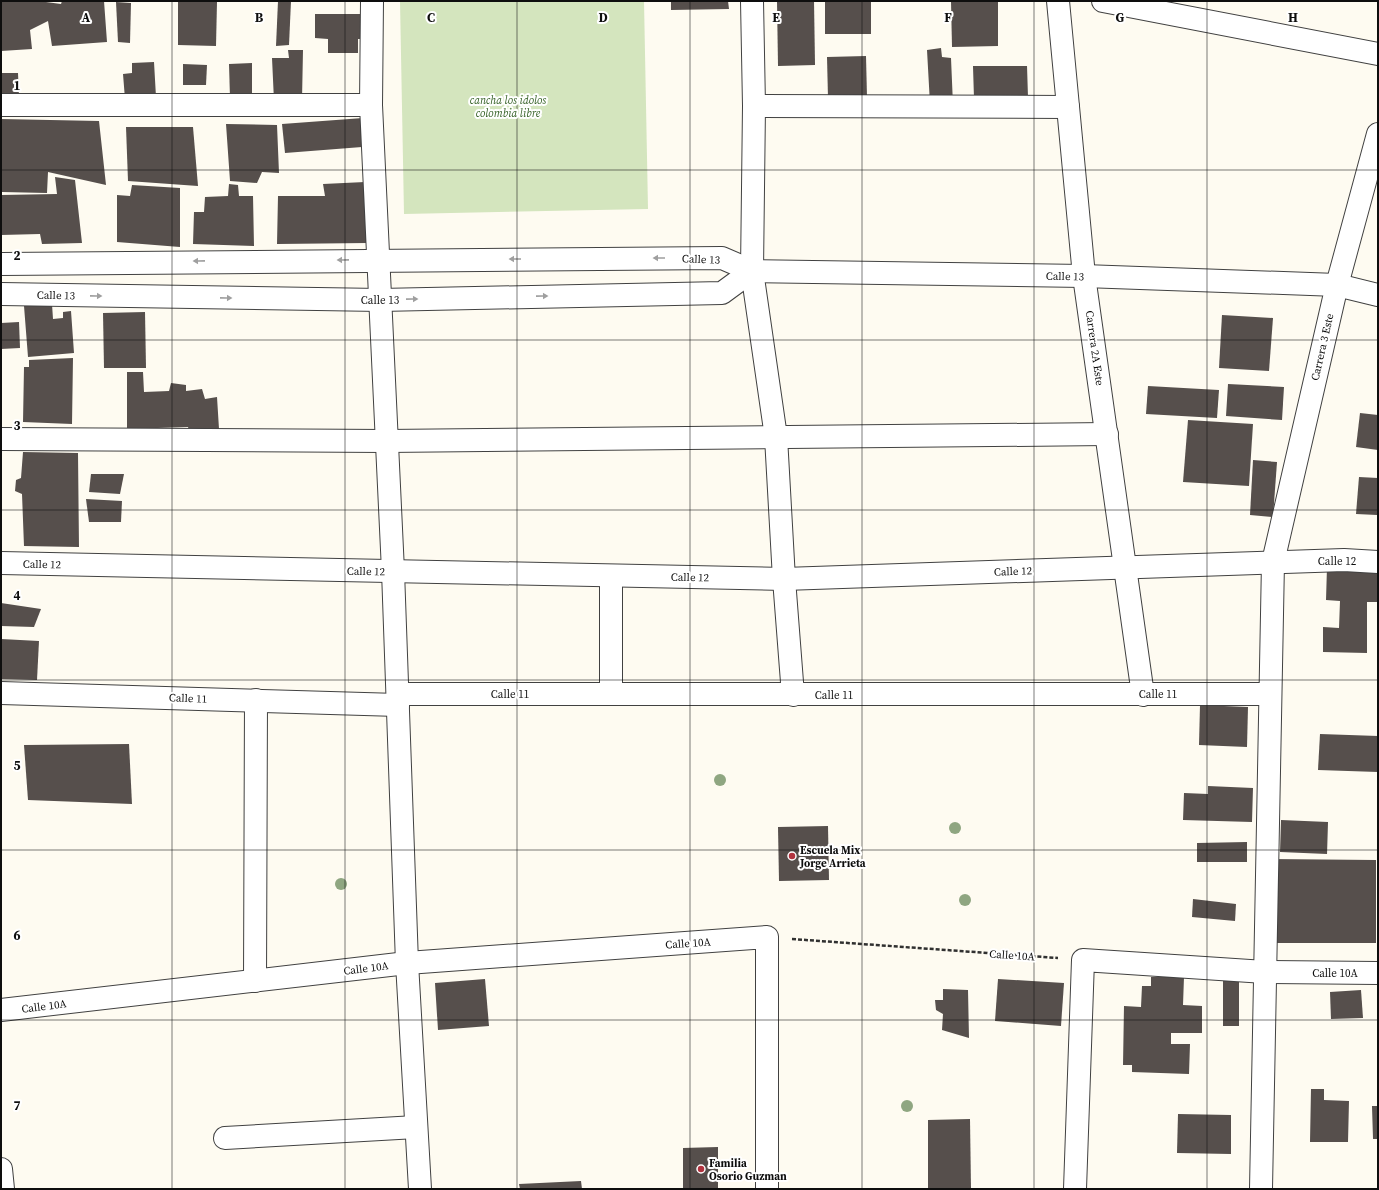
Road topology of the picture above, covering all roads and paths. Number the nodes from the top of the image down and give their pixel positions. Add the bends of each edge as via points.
1 (372, 1) edge
2 (752, 1) edge
3 (1058, 1) edge
4 (1103, 1) edge
5 (1378, 54) edge
6 (1, 105) edge
7 (371, 105) junction
8 (754, 106) junction
9 (1068, 107) junction
10 (1378, 134) edge
11 (378, 259) junction
12 (1, 264) edge
13 (752, 271) junction
14 (1084, 276) junction
15 (1337, 285) junction
16 (1, 294) edge
17 (1378, 295) edge
18 (380, 300) junction
19 (1107, 434) junction
20 (776, 437) junction
21 (1, 439) edge
22 (386, 441) junction
23 (1273, 562) junction
24 (1378, 562) edge
25 (1, 563) edge
26 (1127, 568) junction
27 (393, 571) junction
28 (612, 576) junction
29 (784, 579) junction
30 (1, 692) edge
31 (611, 694) junction
32 (794, 694) junction
33 (1143, 694) junction
34 (1270, 694) junction
35 (398, 699) junction
36 (256, 700) junction
37 (767, 937) junction
38 (1083, 960) junction
39 (407, 963) junction
40 (1265, 972) junction
41 (1378, 973) edge
42 (255, 981) junction
43 (1, 1010) edge
44 (416, 1127) junction
45 (225, 1138) dead end
46 (1, 1169) edge
47 (3, 1189) edge
48 (420, 1189) edge
49 (767, 1189) edge
50 (1074, 1189) edge
51 (1261, 1189) edge

1 - 7 street
2 - 8 street
3 - 9 street, Carrera 2A Este
4 - 5 street
6 - 7 street
7 - 11 street
8 - 9 street
8 - 13 street
9 - 14 street, Carrera 2A Este
10 - 15 street, Carrera 3 Este
11 -> 12 street, Calle 13
13 -> 11 street, Calle 13 via 722,258
11 - 18 street
13 - 14 street, Calle 13
18 -> 13 street, Calle 13 via 722,292
13 - 20 street
14 - 15 street, Calle 13
14 - 19 street, Carrera 2A Este
15 - 17 street, Calle 13
15 - 23 street, Carrera 3 Este
16 -> 18 street, Calle 13
18 - 22 street
19 - 20 street
19 - 26 street, Carrera 2A Este
20 - 22 street
20 - 29 street
21 - 22 street
22 - 27 street
23 - 24 street, Calle 12
23 - 26 street, Calle 12
23 - 34 street, Carrera 3 Este
25 - 27 street, Calle 12
26 - 29 street, Calle 12
26 - 33 street, Carrera 2A Este
27 - 28 street, Calle 12
27 - 35 street
28 - 29 street, Calle 12
28 - 31 street
29 - 32 street
30 - 36 street, Calle 11
31 - 32 street, Calle 11
31 - 35 street, Calle 11
32 - 33 street, Calle 11
33 - 34 street, Calle 11
34 - 40 street, Carrera 3 Este
35 - 36 street, Calle 11
35 - 39 street
36 - 42 street
37 - 38 path, Calle 10A
37 - 39 street, Calle 10A
37 - 49 street
38 - 40 street, Calle 10A
38 - 50 street
39 - 42 street, Calle 10A
39 - 44 street
40 - 41 street, Calle 10A
40 - 51 street, Carrera 3 Este
42 - 43 street, Calle 10A
44 - 45 street
44 - 48 street
46 - 47 street

